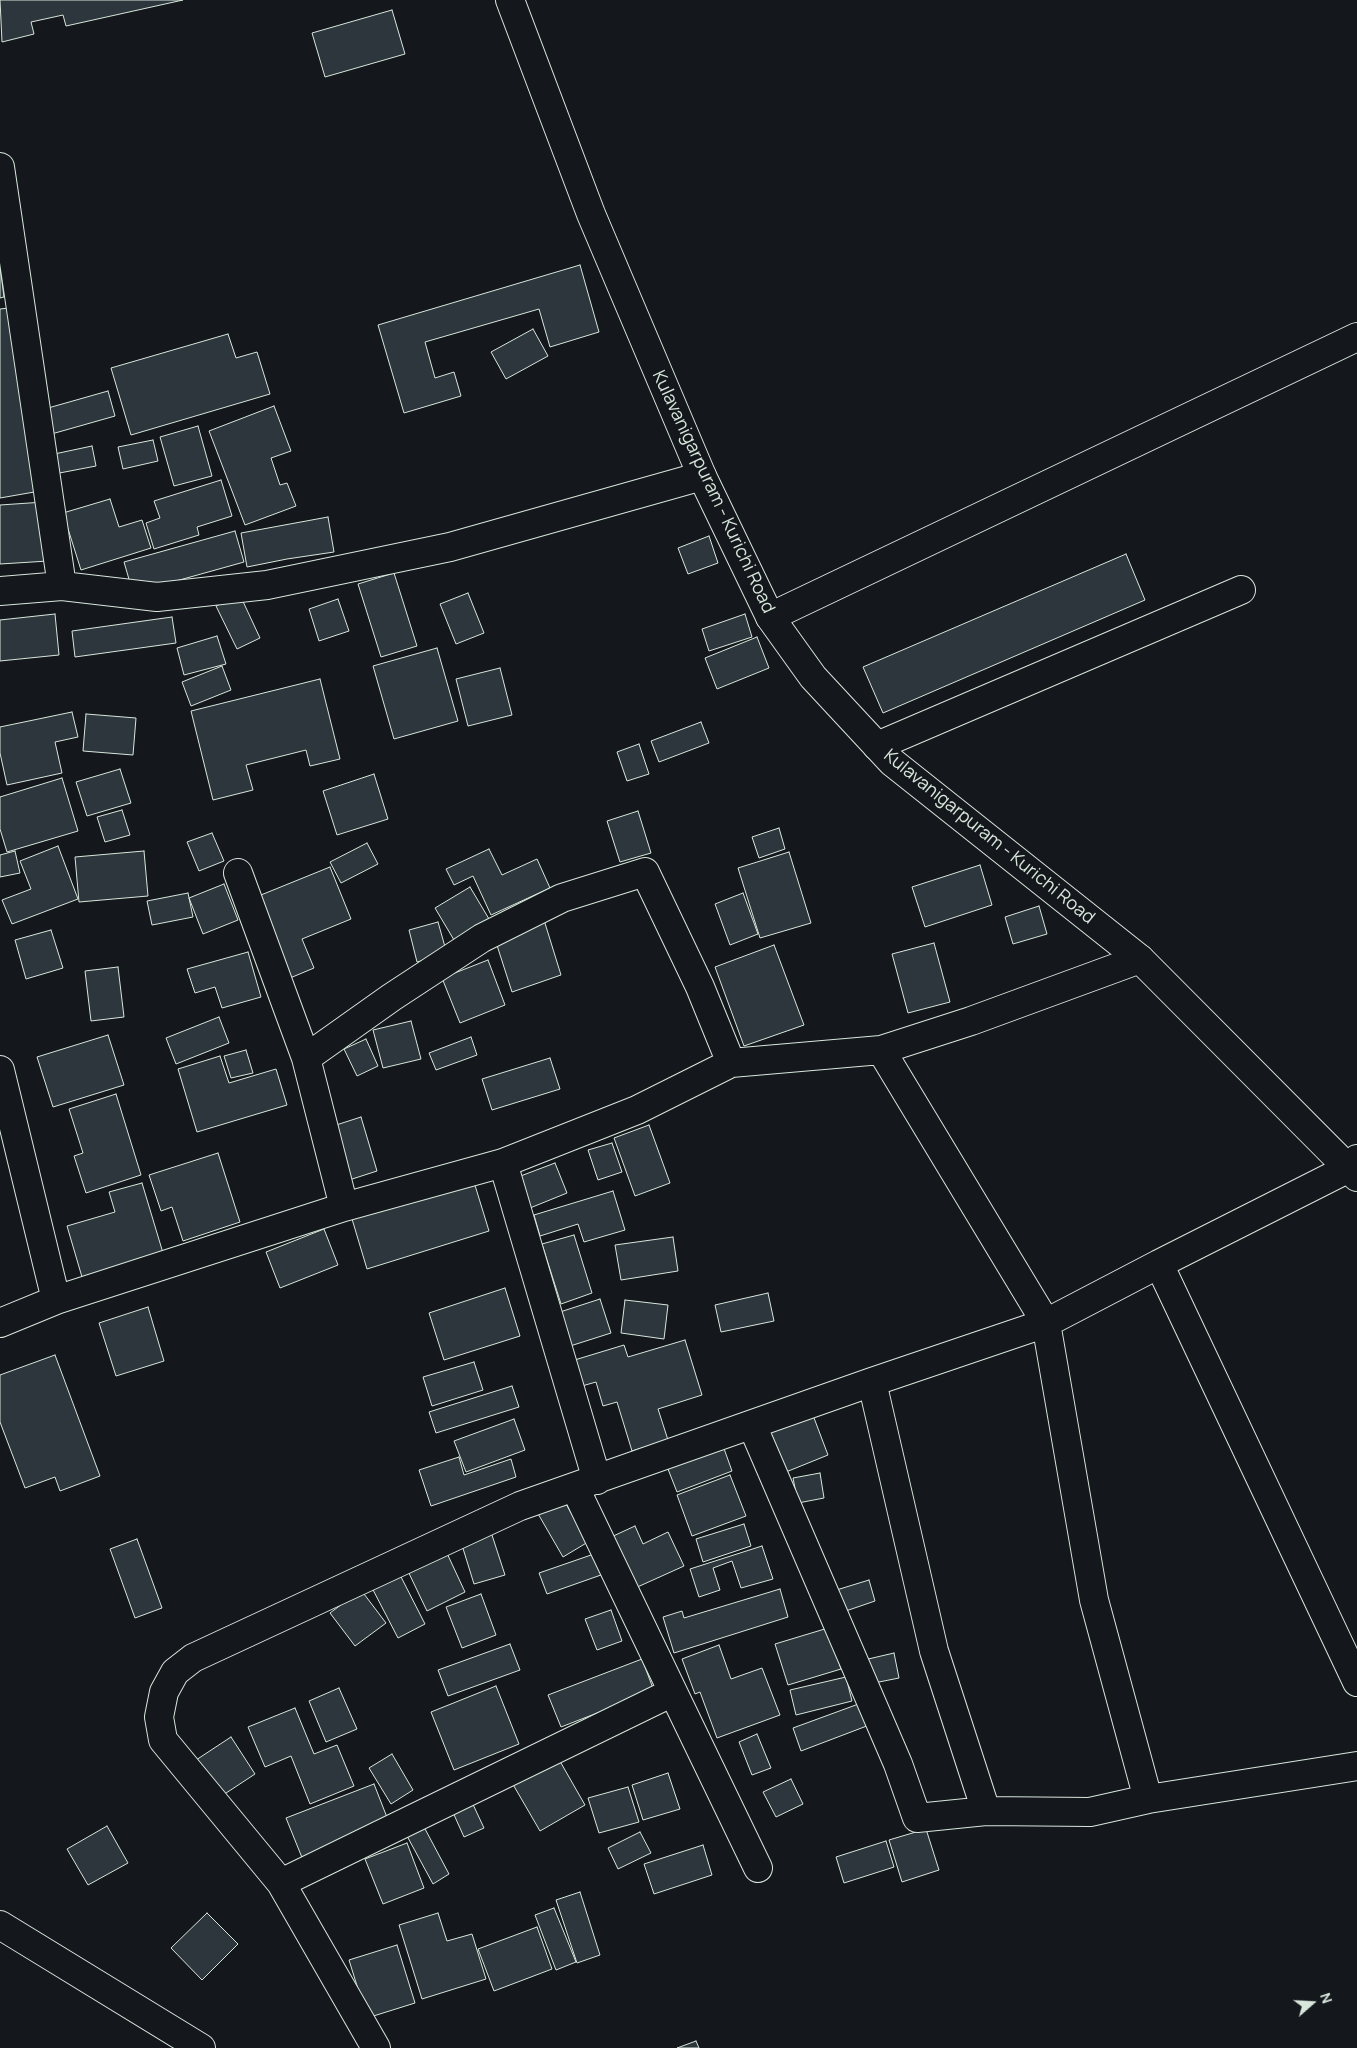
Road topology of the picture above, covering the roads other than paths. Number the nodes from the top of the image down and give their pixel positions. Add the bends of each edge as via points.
1 (510, 0) edge
2 (0, 167) edge
3 (1357, 337) edge
4 (702, 476) junction
5 (62, 586) junction
6 (1241, 590) dead end
7 (0, 591) edge
8 (770, 617) junction
9 (877, 746) junction
10 (238, 873) dead end
11 (1140, 959) junction
12 (881, 1050) junction
13 (306, 1058) junction
14 (731, 1063) junction
15 (0, 1070) edge
16 (503, 1163) junction
17 (1354, 1168) edge
18 (344, 1208) junction
19 (1159, 1264) junction
20 (56, 1300) junction
21 (0, 1323) edge
22 (1046, 1323) junction
23 (872, 1382) junction
24 (752, 1425) junction
25 (586, 1484) junction
26 (1357, 1682) edge
27 (672, 1692) junction
28 (1357, 1766) edge
29 (1148, 1799) junction
30 (986, 1811) junction
31 (758, 1868) dead end
32 (282, 1883) junction
33 (0, 1925) edge
34 (201, 2048) edge
35 (376, 2048) edge

1 - 4 street, Kulavanigarpuram - Kurichi Road via 591,214
2 - 5 street
3 - 8 street
4 - 5 street via 450,547 267,586 157,597
4 - 8 street, Kulavanigarpuram - Kurichi Road
5 - 7 street
6 - 9 street
8 - 9 street, Kulavanigarpuram - Kurichi Road via 813,677
9 - 11 street, Kulavanigarpuram - Kurichi Road via 892,762
10 - 13 street
11 - 12 street
11 - 17 street, Kulavanigarpuram - Kurichi Road
12 - 14 street
12 - 22 street
13 - 14 street via 482,938 562,898 645,872 700,987
13 - 18 street
14 - 16 street via 637,1110
15 - 20 street
16 - 18 street
16 - 25 street
17 - 19 street
18 - 20 street
19 - 22 street
19 - 26 street
20 - 21 street
22 - 23 street
22 - 29 street via 1094,1600
23 - 24 street
23 - 30 street via 934,1651
24 - 25 street
24 - 30 street via 898,1764 917,1818
25 - 27 street
25 - 32 street via 520,1506 193,1658 175,1672 164,1692 159,1717 162,1740
27 - 31 street
27 - 32 street
28 - 29 street
29 - 30 street via 1090,1812
32 - 35 street
33 - 34 street

